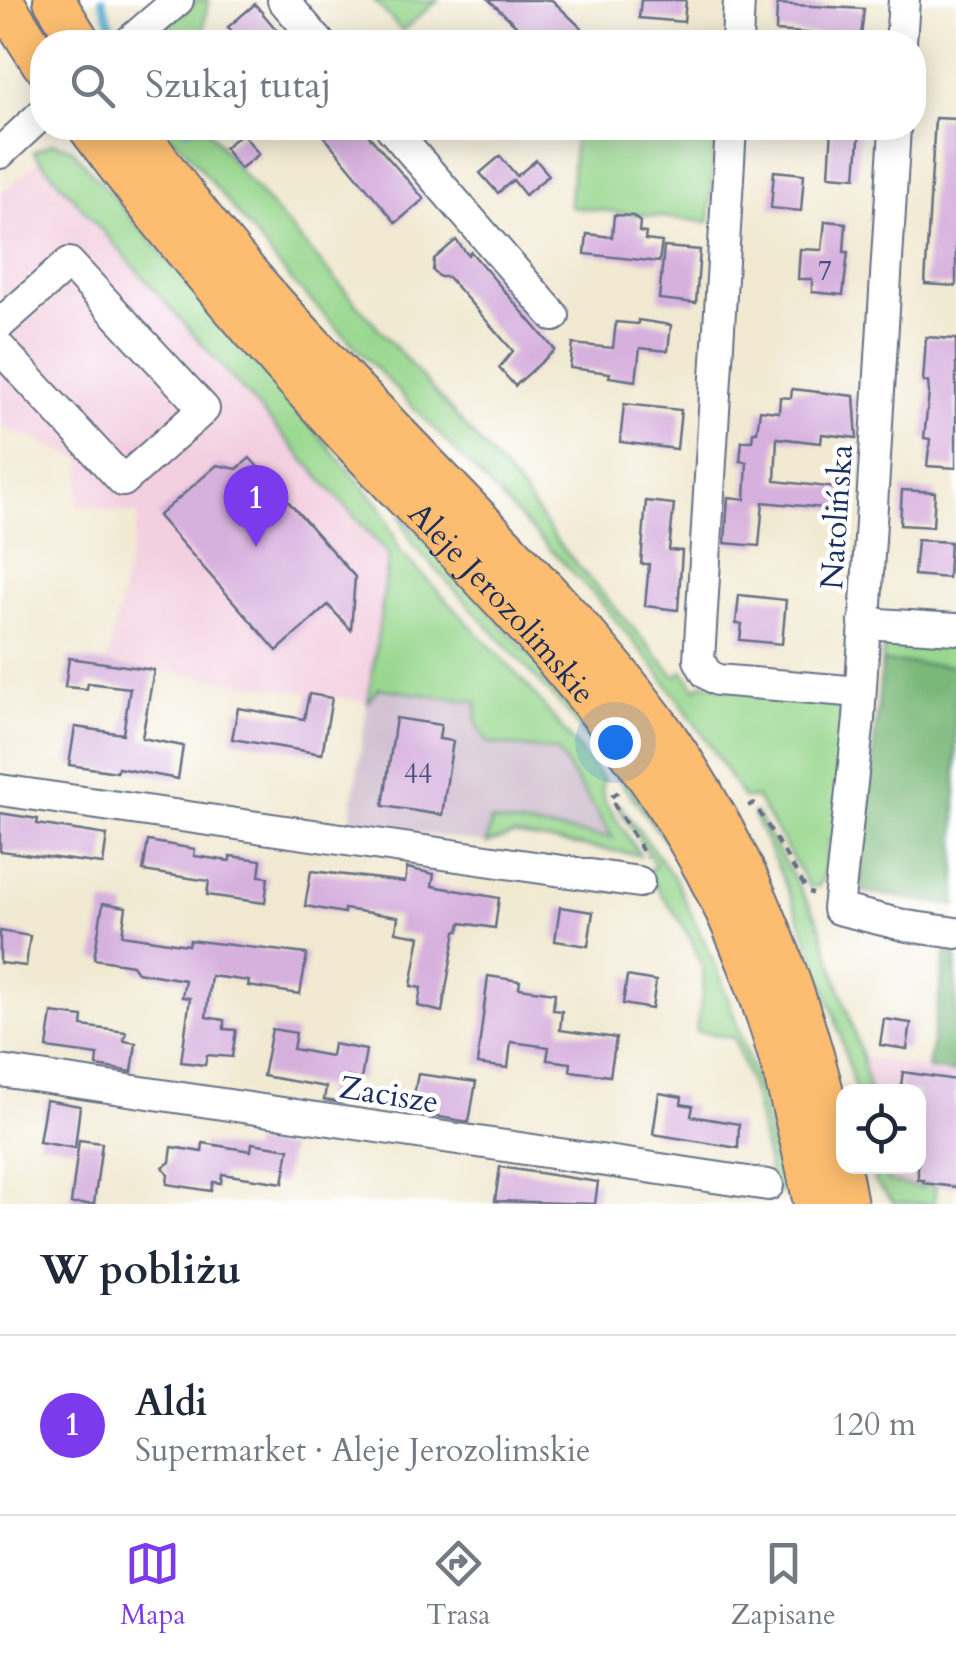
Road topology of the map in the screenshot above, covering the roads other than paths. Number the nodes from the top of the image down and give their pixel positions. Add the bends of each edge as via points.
1 (2, 0) edge
2 (54, 0) edge
3 (178, 0) edge
4 (283, 0) edge
5 (740, 0) edge
6 (904, 0) edge
7 (73, 30) edge
8 (143, 30) edge
9 (309, 30) edge
10 (738, 30) edge
11 (902, 30) edge
12 (30, 43) edge
13 (30, 125) edge
14 (98, 140) edge
15 (144, 140) edge
16 (402, 140) edge
17 (730, 140) edge
18 (894, 140) edge
19 (0, 153) edge
20 (554, 316) dead end
21 (0, 324) edge
22 (0, 348) edge
23 (864, 623) junction
24 (956, 629) edge
25 (860, 692) junction
26 (0, 790) edge
27 (639, 882) road end
28 (956, 933) edge
29 (0, 1071) edge
30 (768, 1185) dead end
31 (814, 1204) edge
32 (847, 1204) edge

1 - 12 main road
2 - 7 main road
3 - 8 street
4 - 9 street
5 - 10 street
6 - 11 street
13 - 19 street
14 - 31 main road, Aleje Jerozolimskie via 342,431 599,710 666,804 727,913 763,1006 782,1059
15 - 32 main road, Aleje Jerozolimskie via 269,300 526,568 666,737 732,846 796,994
16 - 20 street
17 - 25 street via 698,656 717,680
18 - 23 street, Natolińska
21 - 22 street via 68,263 204,409 123,481
23 - 24 street
23 - 25 street, Natolińska
25 - 28 street, Natolińska via 825,901
26 - 27 street
29 - 30 street, Zacisze

